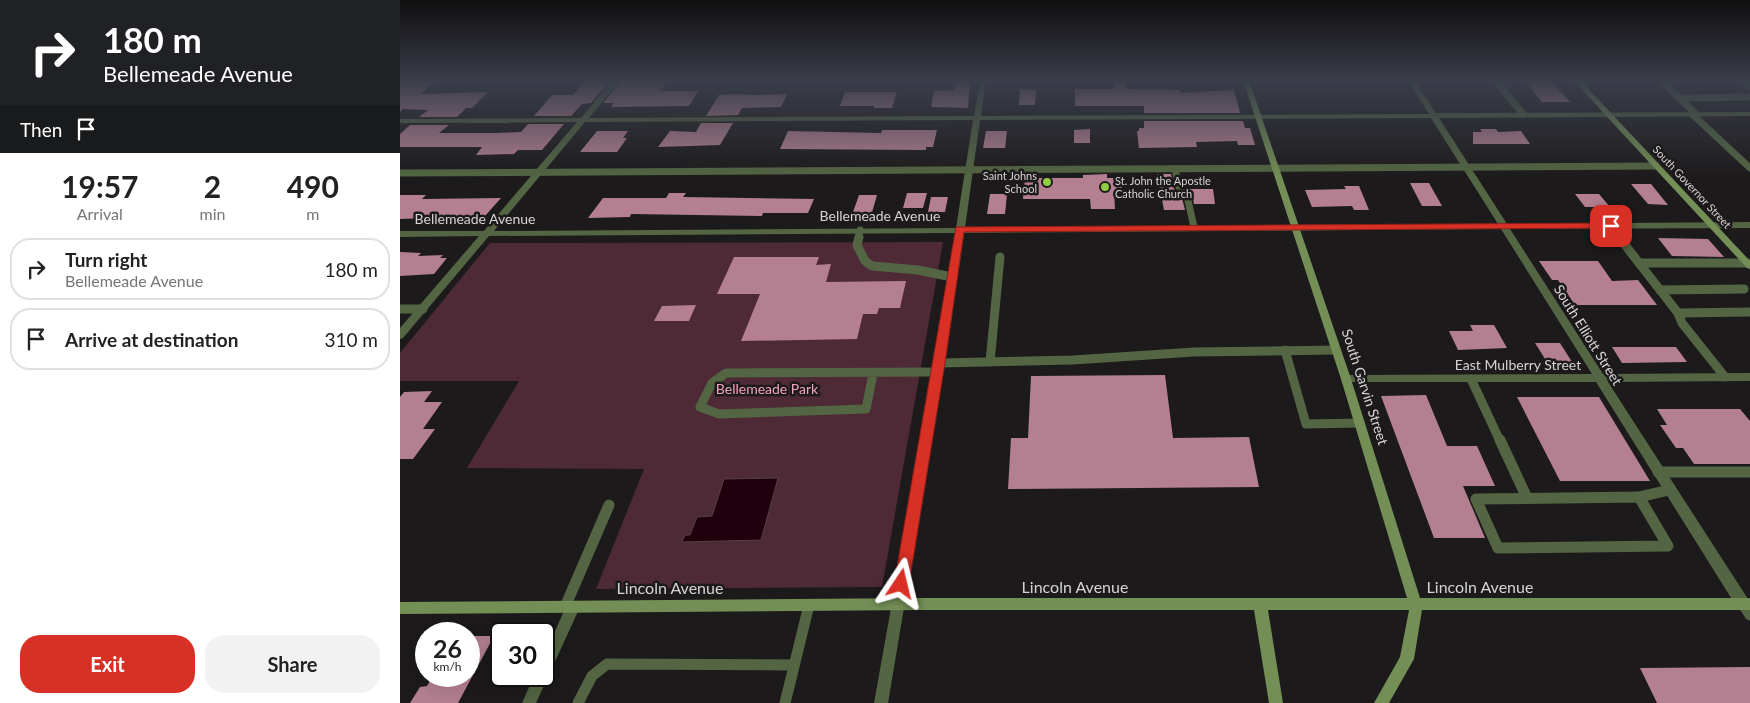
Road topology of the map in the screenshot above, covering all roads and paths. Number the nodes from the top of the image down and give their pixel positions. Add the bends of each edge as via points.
1 (589, 113) edge
2 (978, 113) edge
3 (1523, 114) joint
4 (1608, 114) junction
5 (1694, 114) junction
6 (1750, 114) edge
7 (1257, 115) junction
8 (1432, 115) junction
9 (977, 117) junction
10 (583, 120) junction
11 (400, 122) edge
12 (1656, 166) junction
13 (1466, 167) junction
14 (1274, 168) junction
15 (1750, 168) edge
16 (1175, 169) junction
17 (969, 170) junction
18 (539, 172) junction
19 (400, 173) edge
20 (1712, 225) junction
21 (1750, 225) edge
22 (1504, 226) junction
23 (1611, 226) junction
24 (1294, 227) junction
25 (1194, 228) junction
26 (960, 229) junction
27 (860, 230) junction
28 (488, 233) junction
29 (400, 234) edge
30 (1000, 257) dead end
31 (1639, 263) junction
32 (1749, 265) edge
33 (952, 277) junction
34 (1744, 289) dead end
35 (1660, 290) junction
36 (400, 309) edge
37 (422, 309) junction
38 (1750, 312) edge
39 (1678, 313) junction
40 (400, 335) edge
41 (1285, 350) junction
42 (1336, 350) junction
43 (990, 362) junction
44 (939, 368) junction
45 (873, 374) junction
46 (1725, 377) junction
47 (1745, 377) edge
48 (1598, 378) junction
49 (1346, 379) junction
50 (1471, 379) junction
51 (1750, 384) edge
52 (1360, 424) junction
53 (1658, 472) junction
54 (1750, 472) edge
55 (1669, 490) junction
56 (1639, 497) junction
57 (1527, 498) junction
58 (609, 505) dead end
59 (898, 604) junction
60 (1260, 604) junction
61 (809, 605) junction
62 (1416, 605) junction
63 (569, 607) junction
64 (400, 608) edge
65 (1748, 608) edge
66 (555, 643) edge
67 (794, 665) junction
68 (536, 687) edge
69 (529, 703) edge
70 (578, 703) edge
71 (785, 703) edge
72 (881, 703) edge
73 (1276, 703) edge
74 (1380, 703) edge

1 - 10 street
2 - 9 street
3 - 4 street
3 - 8 street
4 - 5 street
4 - 12 street, South Governor Street
5 - 6 street
5 - 15 lane
7 - 8 street
7 - 9 street
7 - 14 street, South Garvin Street
8 - 13 street, South Elliott Street
9 - 10 street
9 - 17 street
10 - 11 street
10 - 18 street
12 - 13 lane
12 - 20 street, South Governor Street
13 - 14 lane
13 - 22 street, South Elliott Street
14 - 16 lane
14 - 24 street, South Garvin Street
16 - 17 lane
16 - 25 lane via 1179,187 1187,196
17 - 18 lane
17 - 26 street
18 - 19 lane
18 - 28 street
20 - 21 street, Bellemeade Avenue
20 - 23 street, Bellemeade Avenue
20 - 32 street, South Governor Street
22 - 23 street, Bellemeade Avenue
22 - 24 street, Bellemeade Avenue
22 - 48 street, South Elliott Street
23 - 31 lane
24 - 25 street, Bellemeade Avenue
24 - 42 street, South Garvin Street
25 - 26 street, Bellemeade Avenue
26 - 27 street, Bellemeade Avenue
26 - 33 street
27 - 28 street, Bellemeade Avenue
27 - 33 lane via 857,245 865,261 872,266
28 - 29 street, Bellemeade Avenue
28 - 37 street
30 - 43 lane
31 - 32 lane
31 - 35 lane
33 - 44 street
34 - 35 lane
35 - 39 lane
36 - 37 lane
37 - 40 street
38 - 39 lane
39 - 46 lane via 1682,323
41 - 42 lane
41 - 43 lane
41 - 52 lane via 1306,424
42 - 49 street, South Garvin Street
43 - 44 lane
44 - 45 lane
44 - 59 street
45 - 45 lane via 726,373 708,386 700,407 719,414 866,409
46 - 47 street, East Mulberry Street
46 - 48 street, East Mulberry Street
47 - 51 lane
48 - 50 street, East Mulberry Street
48 - 53 street, South Elliott Street
49 - 50 street, East Mulberry Street
49 - 52 street, South Garvin Street
50 - 57 lane
52 - 62 street, South Garvin Street
53 - 54 lane
53 - 55 street, South Elliott Street
55 - 56 lane
55 - 65 street, South Elliott Street
56 - 57 lane
56 - 57 lane via 1668,546 1498,548 1476,499
58 - 63 lane
59 - 60 street, Lincoln Avenue
59 - 61 street, Lincoln Avenue
59 - 72 street
60 - 62 street, Lincoln Avenue
60 - 73 street
61 - 63 street, Lincoln Avenue
61 - 67 lane
62 - 65 street, Lincoln Avenue
62 - 74 street, South Garvin Street via 1407,659
63 - 64 street, Lincoln Avenue
63 - 66 street
67 - 70 lane via 607,664 588,679
67 - 71 lane
68 - 69 street

